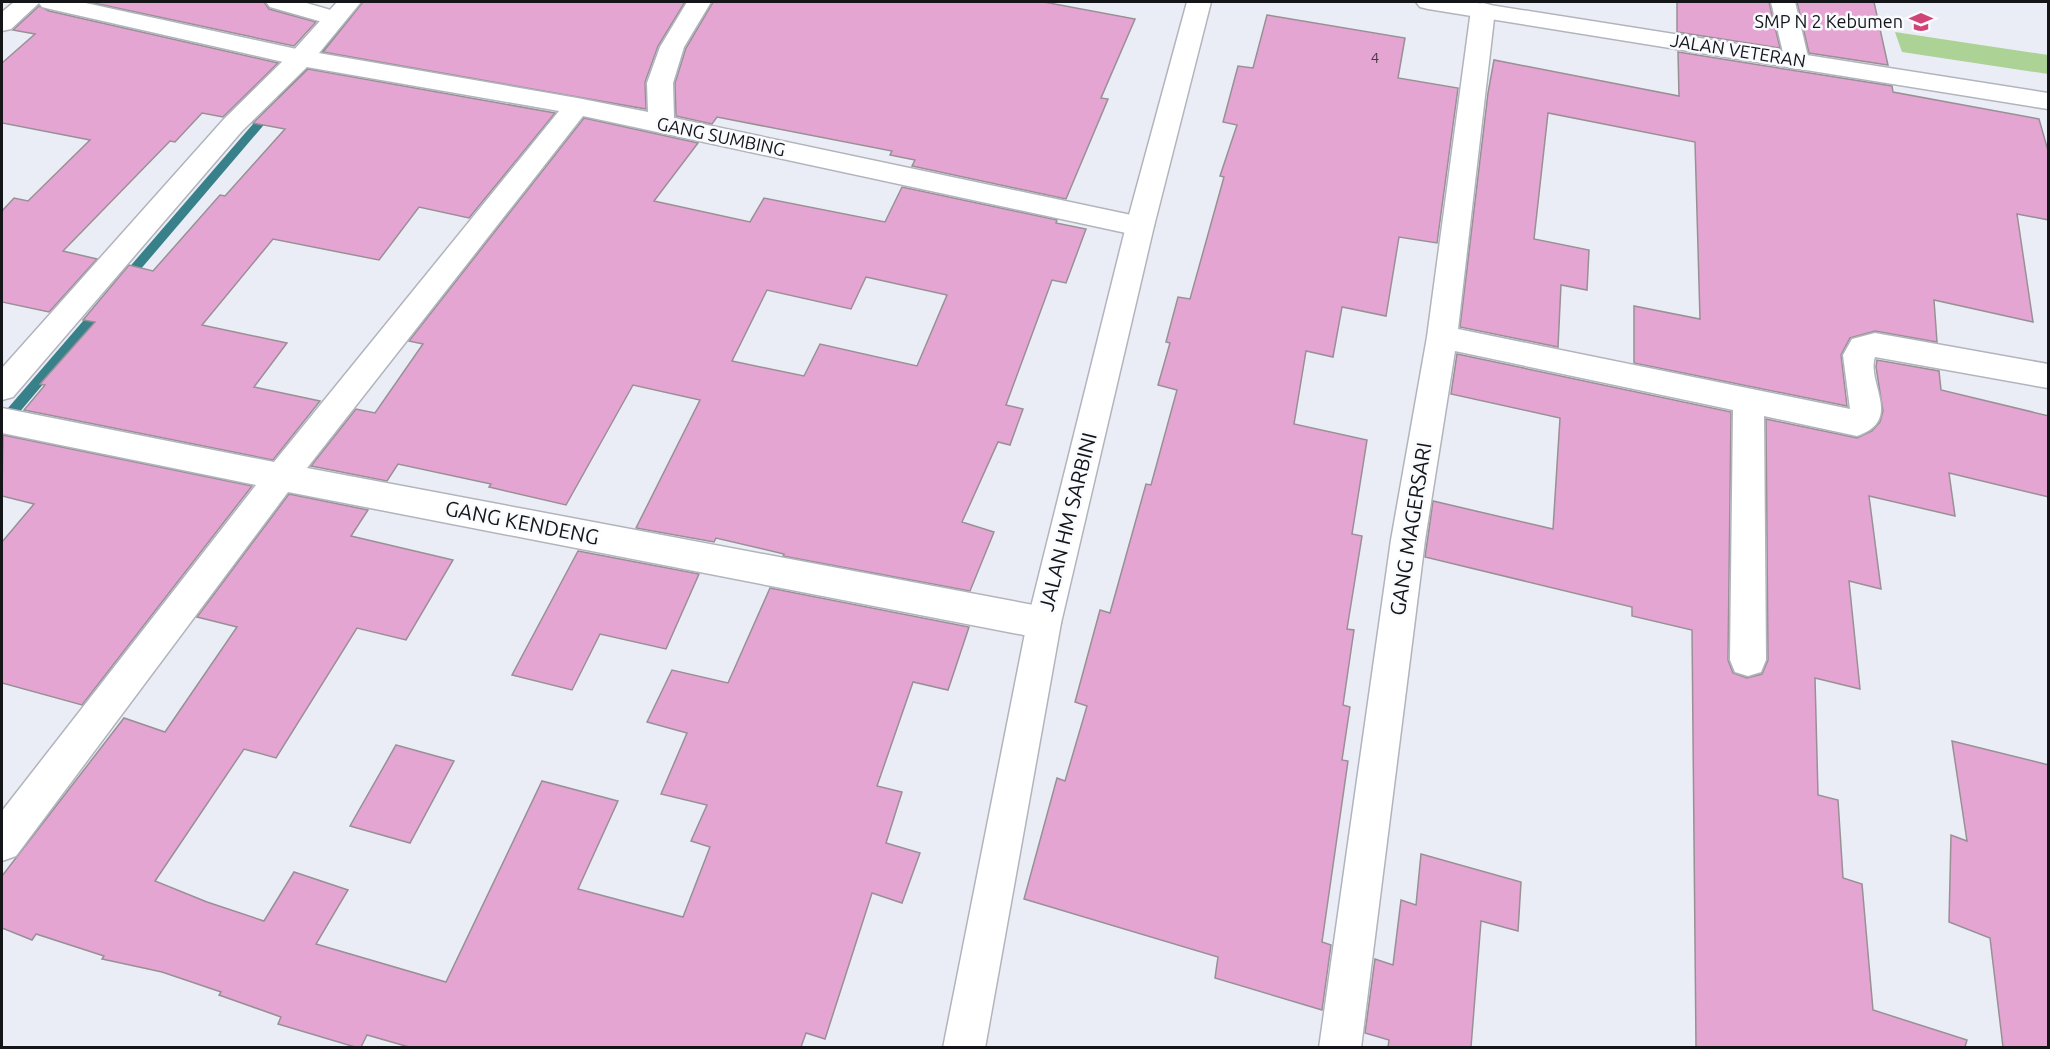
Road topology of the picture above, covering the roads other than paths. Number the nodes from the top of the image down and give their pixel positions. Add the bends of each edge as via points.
1 (28, 2) edge
2 (50, 2) edge
3 (278, 2) edge
4 (699, 2) edge
5 (1199, 2) edge
6 (1428, 2) edge
7 (1783, 2) edge
8 (341, 10) edge
9 (1483, 10) junction
10 (2, 24) edge
11 (301, 58) junction
12 (1797, 61) junction
13 (2049, 101) edge
14 (577, 106) junction
15 (661, 124) junction
16 (1140, 226) junction
17 (1442, 337) junction
18 (2049, 376) edge
19 (2, 388) edge
20 (1749, 401) junction
21 (10, 422) edge
22 (281, 477) junction
23 (1044, 622) junction
24 (1748, 660) dead end
25 (2, 842) edge
26 (964, 1047) edge
27 (1340, 1047) edge

1 - 10 street
2 - 11 street, GANG SUMBING
3 - 8 street
4 - 15 street via 672,47 660,83
5 - 16 street, JALAN HM SARBINI
6 - 9 street, JALAN VETERAN
7 - 12 street
8 - 11 street
9 - 12 street, JALAN VETERAN
9 - 17 street, GANG MAGERSARI
11 - 14 street, GANG SUMBING
11 - 19 street via 233,125
12 - 13 street, JALAN VETERAN
14 - 15 street, GANG SUMBING
14 - 22 street
15 - 16 street, GANG SUMBING
16 - 23 street, JALAN HM SARBINI
17 - 20 street
17 - 27 street, GANG MAGERSARI via 1408,540
18 - 20 street via 1875,345 1863,347 1858,355 1865,401 1864,416 1857,423
20 - 24 street
21 - 22 street, GANG KENDENG
22 - 23 street, GANG KENDENG
22 - 25 street
23 - 26 street, JALAN HM SARBINI

